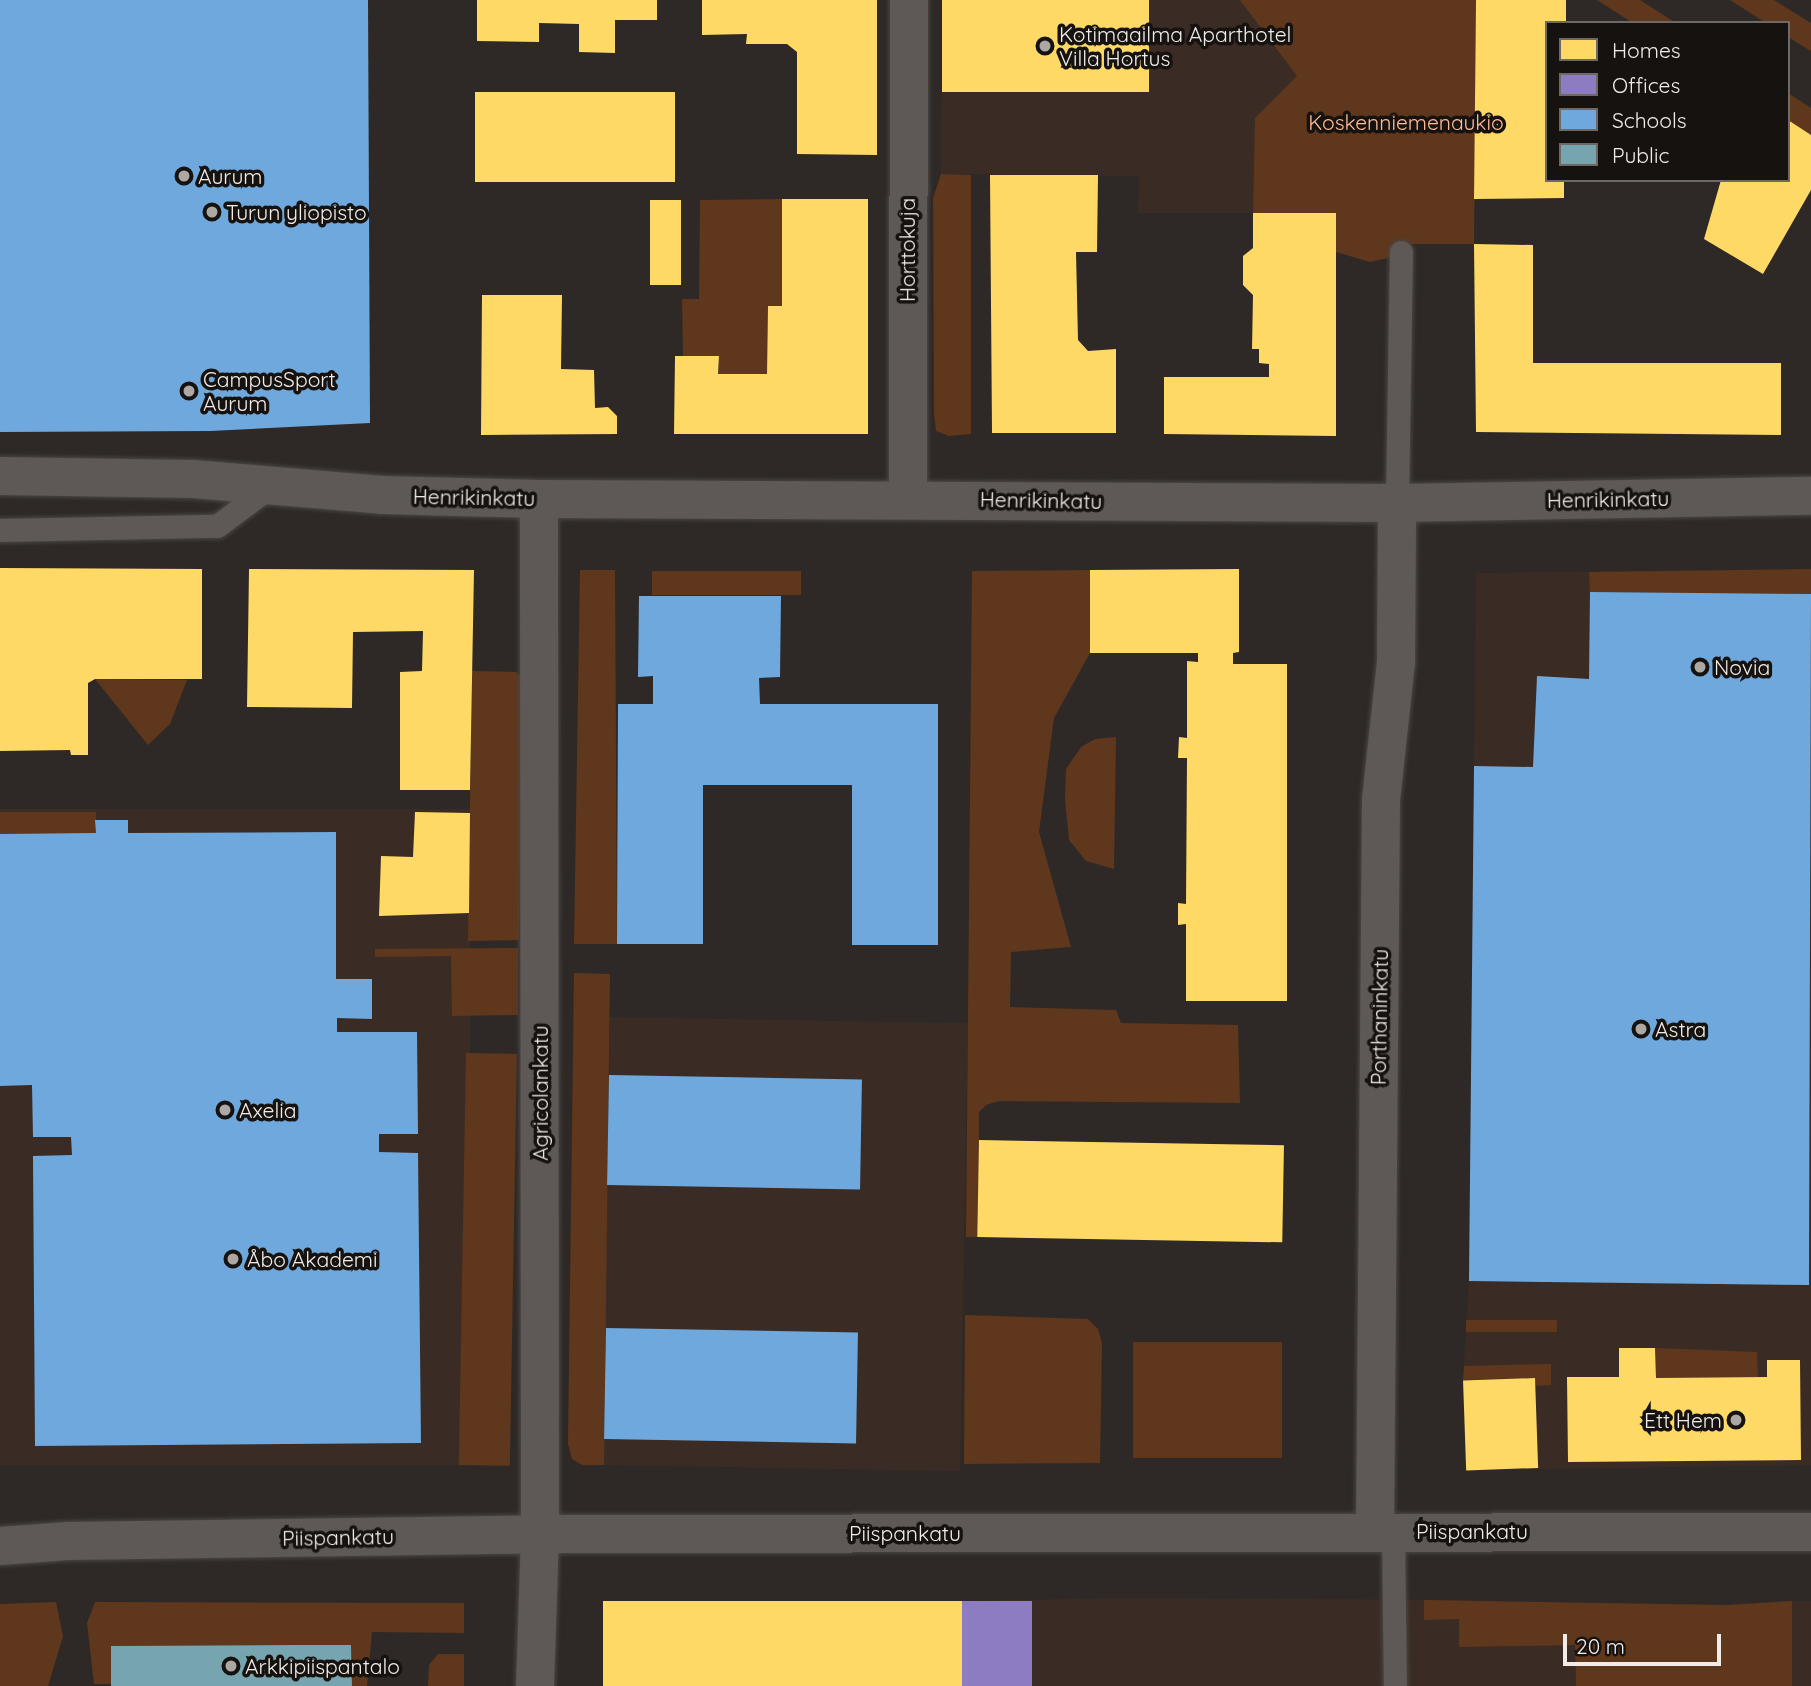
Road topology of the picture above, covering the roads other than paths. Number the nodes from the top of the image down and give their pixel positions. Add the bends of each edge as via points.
1 (909, 0) edge
2 (1401, 252) dead end
3 (0, 476) edge
4 (272, 485) junction
5 (1811, 496) edge
6 (539, 499) junction
7 (908, 499) junction
8 (1397, 503) junction
9 (0, 530) edge
10 (1384, 1531) junction
11 (1811, 1532) edge
12 (540, 1534) junction
13 (0, 1546) edge
14 (535, 1686) edge
15 (1395, 1686) edge

1 - 7 street, Horttokuja
2 - 8 lane
3 - 4 street, Henrikinkatu
4 - 6 street, Henrikinkatu via 382,495
4 - 9 lane via 218,526
5 - 8 street, Henrikinkatu
6 - 7 street, Henrikinkatu
6 - 12 street, Agricolankatu
7 - 8 street, Henrikinkatu
8 - 10 street, Porthaninkatu via 1396,663 1381,800
10 - 11 street, Piispankatu
10 - 12 street, Piispankatu
10 - 15 lane
12 - 13 street, Piispankatu
12 - 14 street, Agricolankatu

